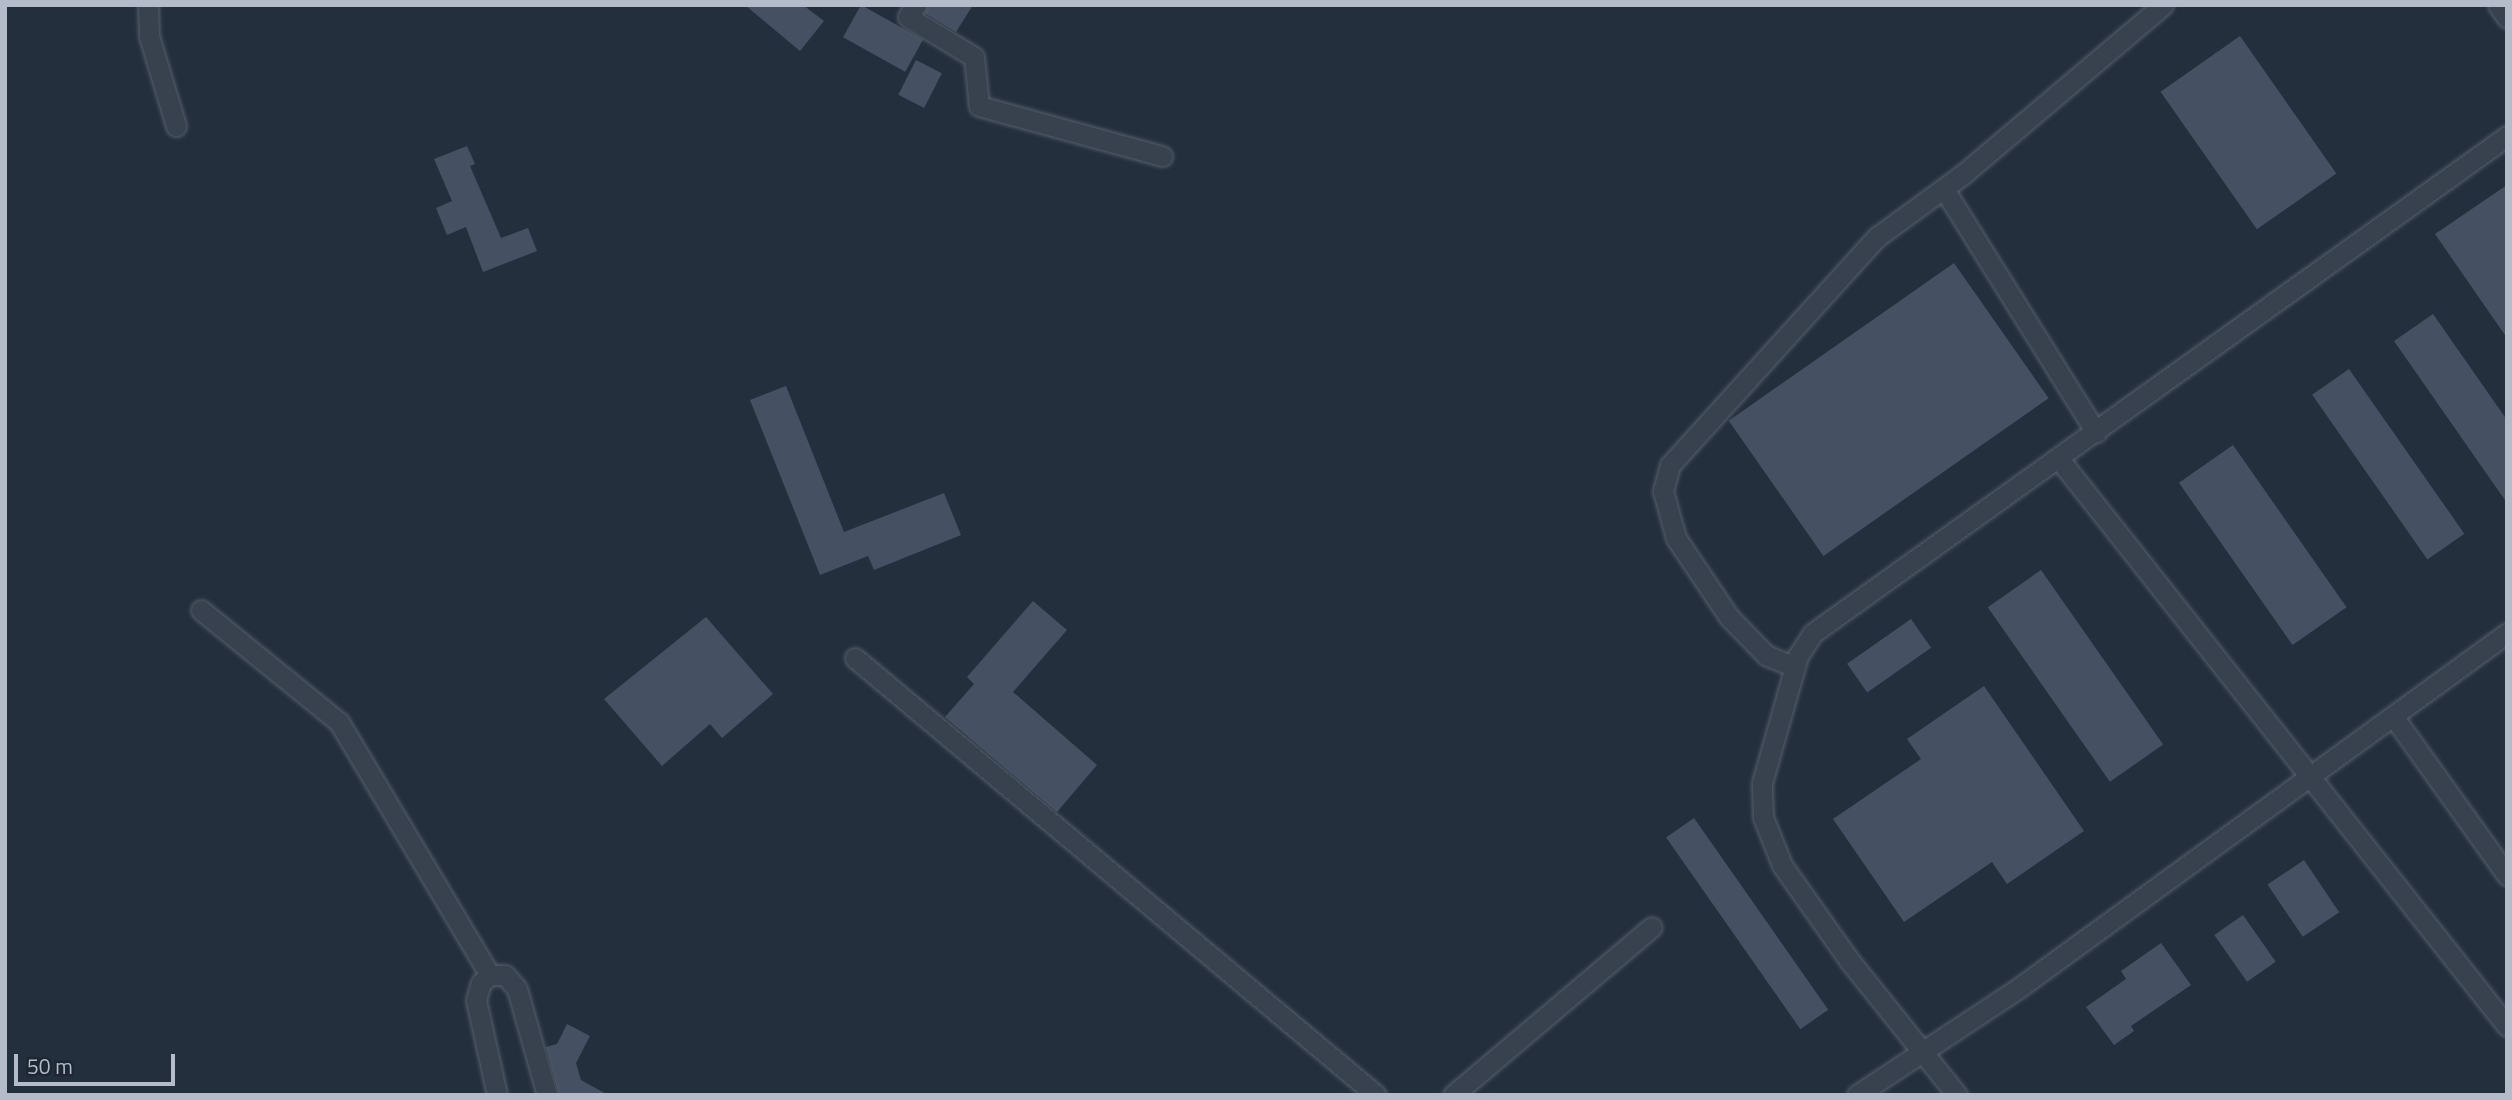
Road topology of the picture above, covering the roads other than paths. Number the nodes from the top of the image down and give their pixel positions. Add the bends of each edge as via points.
1 (148, 5) edge
2 (916, 5) edge
3 (2163, 5) edge
4 (2498, 5) edge
5 (2507, 18) edge
6 (176, 126) dead end
7 (2507, 136) edge
8 (1162, 156) dead end
9 (1944, 189) junction
10 (2096, 432) junction
11 (2059, 459) junction
12 (201, 610) dead end
13 (2507, 633) edge
14 (855, 657) dead end
15 (1795, 667) junction
16 (2393, 716) junction
17 (2310, 776) junction
18 (2507, 875) edge
19 (1652, 927) dead end
20 (490, 975) junction
21 (2507, 1026) edge
22 (1918, 1050) junction
23 (497, 1095) edge
24 (547, 1095) edge
25 (1376, 1095) edge
26 (1453, 1095) edge
27 (1857, 1095) edge
28 (1957, 1095) edge

1 - 6 street via 149,36
2 - 8 street via 908,17 974,57 979,106
3 - 9 street
4 - 5 street
7 - 10 street
9 - 10 street
9 - 15 street via 1877,237 1670,465 1663,491 1676,538 1729,617 1766,655
10 - 11 street
11 - 15 street via 1813,633
11 - 17 street
12 - 20 street via 339,722
13 - 16 street
14 - 25 street
15 - 22 street via 1762,783 1763,817 1782,865
16 - 17 street
16 - 18 street
17 - 21 street
17 - 22 street via 2020,987
19 - 26 street
20 - 23 street via 481,983 476,1000
20 - 24 street via 505,975 517,989
22 - 27 street
22 - 28 street

